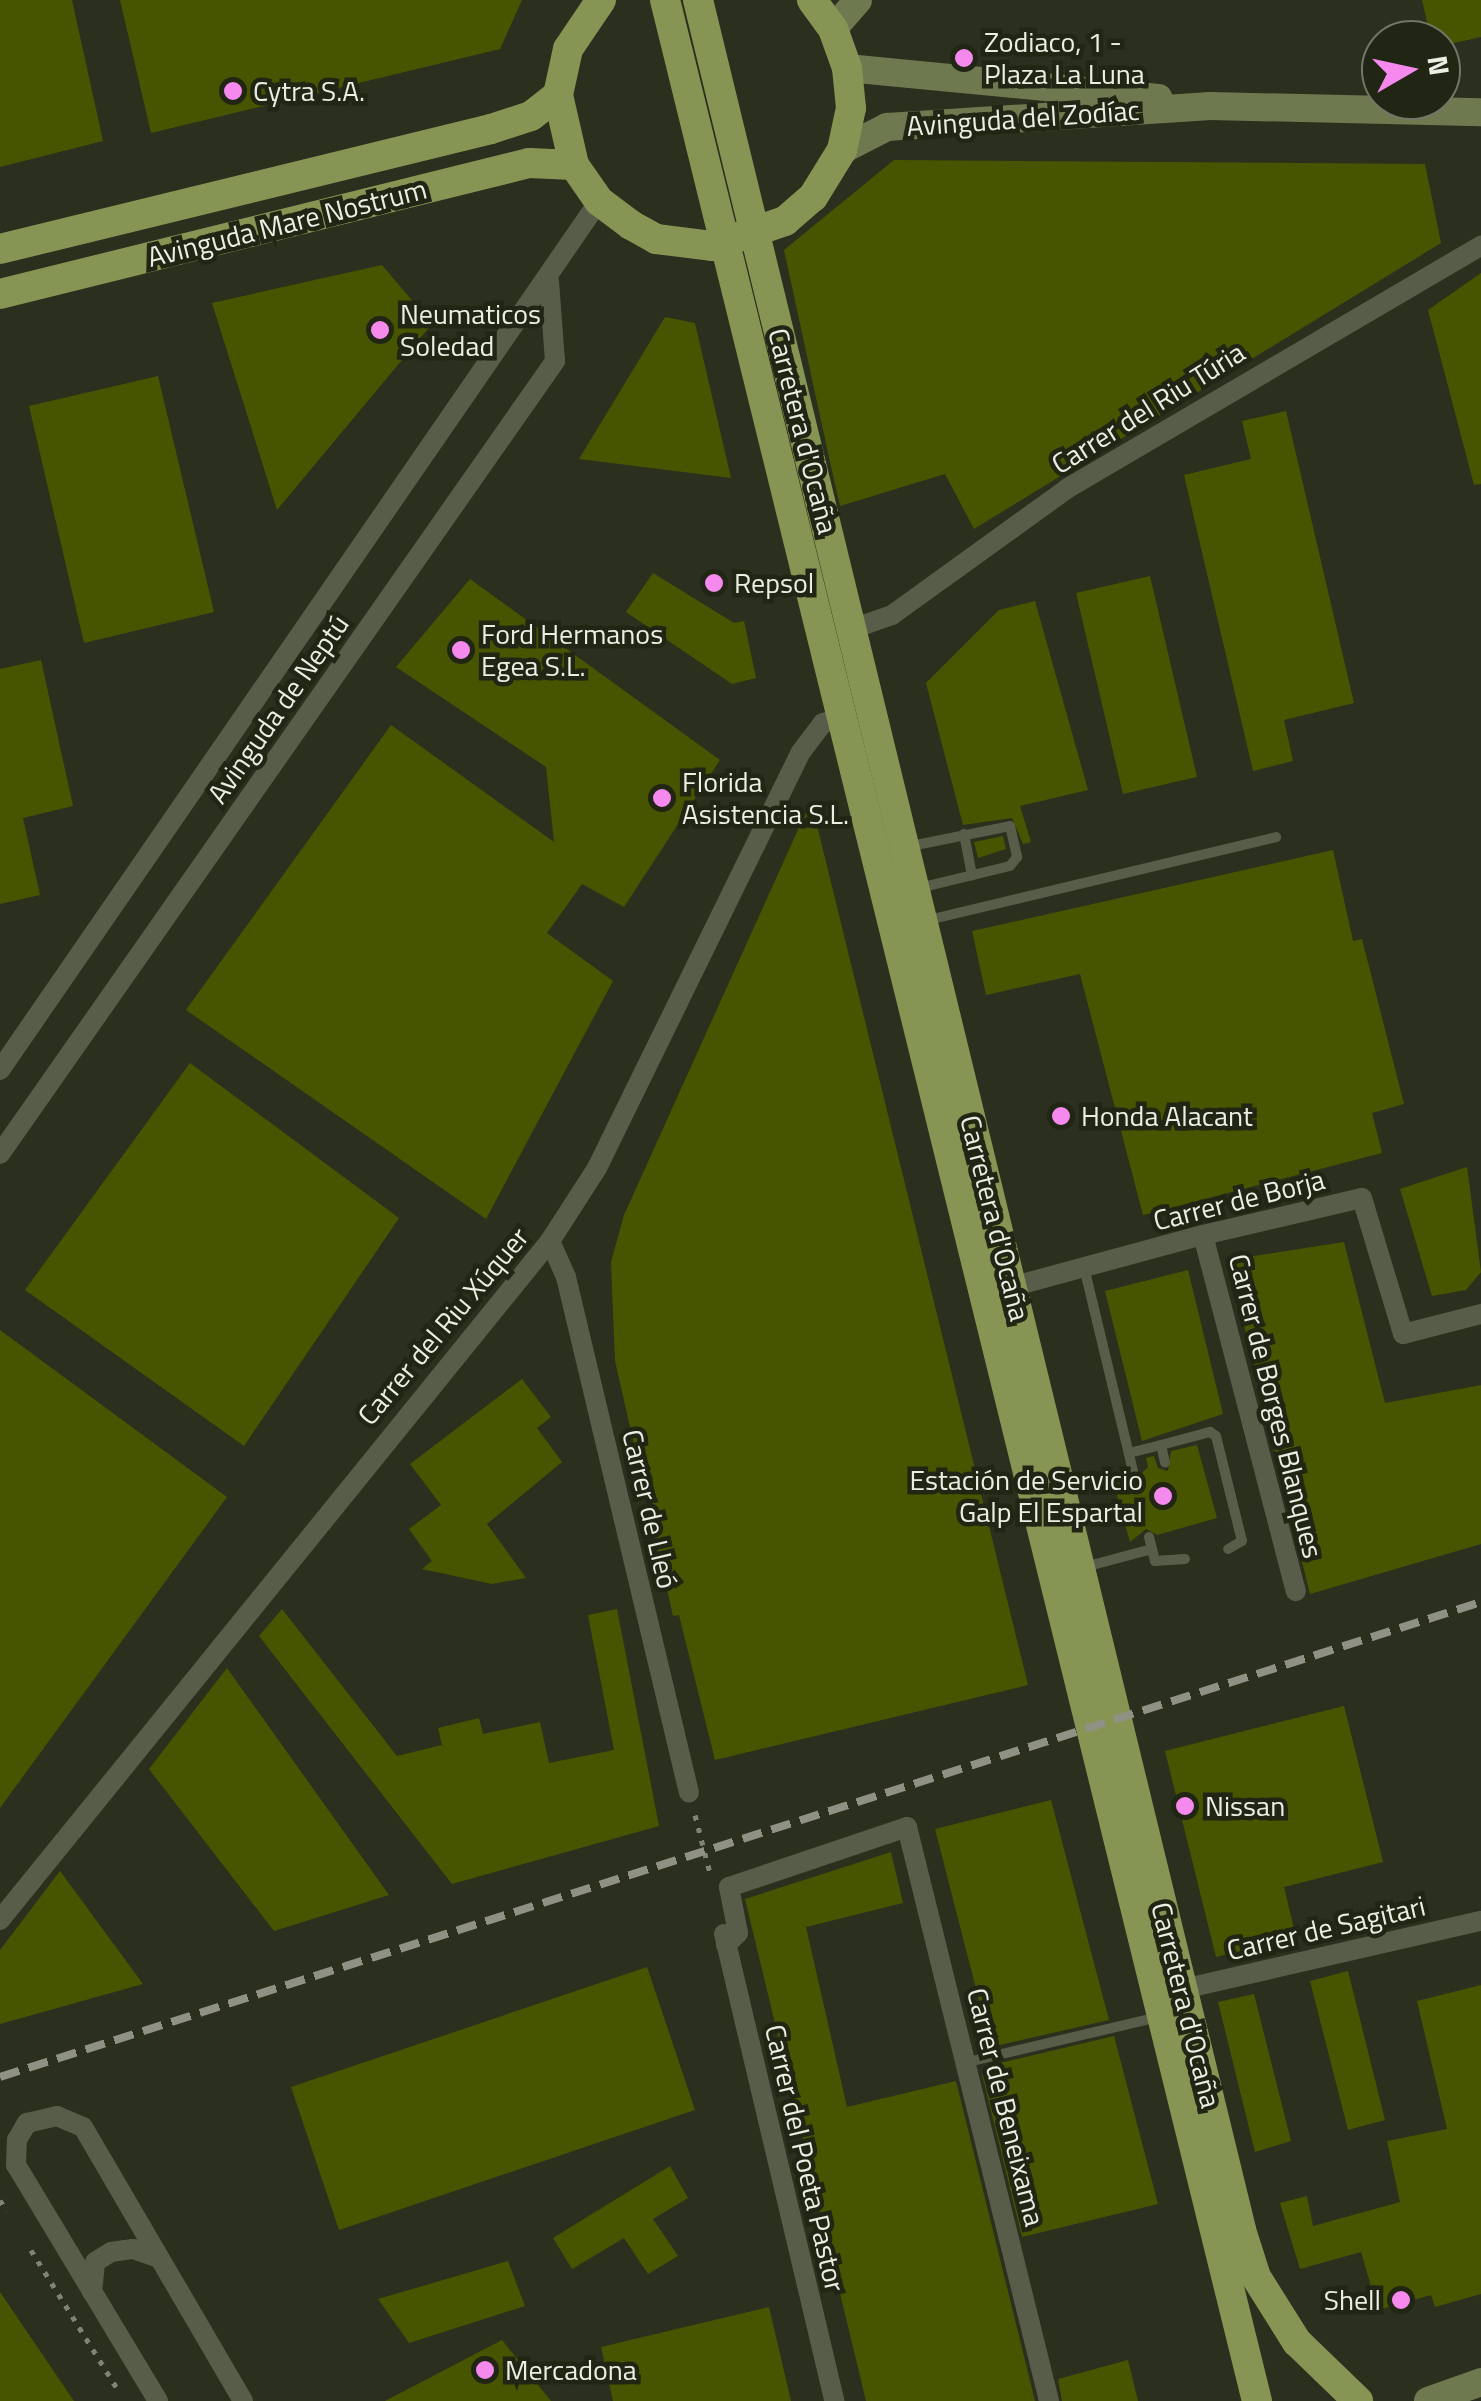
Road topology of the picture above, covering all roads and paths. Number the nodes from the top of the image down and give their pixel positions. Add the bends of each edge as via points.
1 (600, 0) edge
2 (665, 0) edge
3 (698, 0) edge
4 (812, 0) edge
5 (858, 0) edge
6 (833, 29) junction
7 (847, 68) junction
8 (558, 96) junction
9 (1210, 106) junction
10 (1481, 112) edge
11 (842, 150) junction
12 (574, 165) junction
13 (599, 202) junction
14 (740, 239) junction
15 (1481, 246) edge
16 (0, 249) edge
17 (549, 281) junction
18 (0, 294) edge
19 (852, 629) junction
20 (842, 718) junction
21 (964, 834) junction
22 (1276, 837) dead end
23 (905, 847) junction
24 (972, 874) junction
25 (915, 889) junction
26 (923, 921) junction
27 (0, 1070) edge
28 (0, 1154) edge
29 (1204, 1234) junction
30 (550, 1241) junction
31 (1084, 1267) junction
32 (1011, 1286) junction
33 (1481, 1314) edge
34 (988, 1321) junction
35 (1161, 1445) junction
36 (1129, 1453) junction
37 (1165, 1462) dead end
38 (1133, 1471) dead end
39 (1228, 1549) dead end
40 (1186, 1559) dead end
41 (1080, 1569) junction
42 (1296, 1591) dead end
43 (1084, 1646) junction
44 (1113, 1772) junction
45 (689, 1793) joint
46 (0, 1920) edge
47 (1481, 1921) edge
48 (725, 1936) junction
49 (1183, 1989) junction
50 (1159, 2016) junction
51 (968, 2062) junction
52 (0, 2200) edge
53 (7, 2211) dead end
54 (31, 2250) dead end
55 (156, 2257) junction
56 (92, 2292) junction
57 (1481, 2382) edge
58 (118, 2390) dead end
59 (158, 2401) edge
60 (243, 2401) edge
61 (834, 2401) edge
62 (1050, 2401) edge
63 (1256, 2401) edge
64 (1358, 2401) edge
65 (1428, 2401) edge

1 - 8 main road via 568,49
2 - 14 main road, Carretera d'Ocaña
3 - 14 main road, Carretera d'Ocaña
4 - 6 main road
5 - 6 street
6 - 7 main road
7 - 9 street, Avinguda del Zodíac via 935,81 1092,88
7 - 11 main road via 851,108
8 - 12 main road
8 - 16 main road, Avinguda Mare Nostrum via 532,116 491,129
9 - 10 street, Avinguda del Zodíac
9 - 11 street, Avinguda del Zodíac via 888,127
11 - 14 main road via 813,197
12 - 13 main road
12 - 18 main road, Avinguda Mare Nostrum via 529,163
13 - 14 main road via 656,238 684,246
13 - 17 street, Avinguda de Neptú
14 - 19 main road, Carretera d'Ocaña
14 - 20 main road, Carretera d'Ocaña
15 - 19 street, Carrer del Riu Túria via 1068,488 892,615
17 - 27 street, Avinguda de Neptú
17 - 28 street, Avinguda de Neptú via 554,361
19 - 23 main road, Carretera d'Ocaña
20 - 30 street, Carrer del Riu Xúquer via 823,723 801,752 597,1168
20 - 34 main road, Carretera d'Ocaña
21 - 23 lane
21 - 24 lane
21 - 24 lane via 1010,826 1017,857 1010,866
22 - 26 lane
23 - 25 main road, Carretera d'Ocaña
24 - 25 lane
25 - 26 main road, Carretera d'Ocaña
26 - 32 main road, Carretera d'Ocaña
29 - 31 street, Carrer de Borja
29 - 33 street, Carrer de Borja via 1362,1198 1403,1334
29 - 42 street, Carrer de Borges Blanques
30 - 45 street, Carrer de Lleó via 566,1277
30 - 46 street, Carrer del Riu Xúquer
31 - 32 street, Carrer de Borja
31 - 36 lane
32 - 34 street
32 - 41 main road, Carretera d'Ocaña
34 - 43 main road, Carretera d'Ocaña
35 - 36 lane
35 - 37 lane
35 - 39 lane via 1216,1436 1242,1541
36 - 38 lane
40 - 41 lane via 1163,1564 1150,1543
41 - 43 main road, Carretera d'Ocaña
43 - 44 main road, Carretera d'Ocaña
44 - 49 main road, Carretera d'Ocaña
44 - 50 main road, Carretera d'Ocaña
45 - 48 path
47 - 49 street, Carrer de Sagitari
48 - 51 street, Carrer de Beneixama via 738,1933 729,1887 907,1827
48 - 61 street, Carrer del Poeta Pastor
49 - 64 main road, Carretera d'Ocaña via 1256,2276 1297,2342
50 - 51 lane
50 - 63 main road, Carretera d'Ocaña
51 - 62 street, Carrer de Beneixama
52 - 53 path
54 - 58 path
55 - 56 street via 132,2249 111,2252 95,2262
55 - 56 street via 83,2127 57,2116 27,2122 17,2140 16,2165
55 - 60 street
56 - 59 street
57 - 65 street

